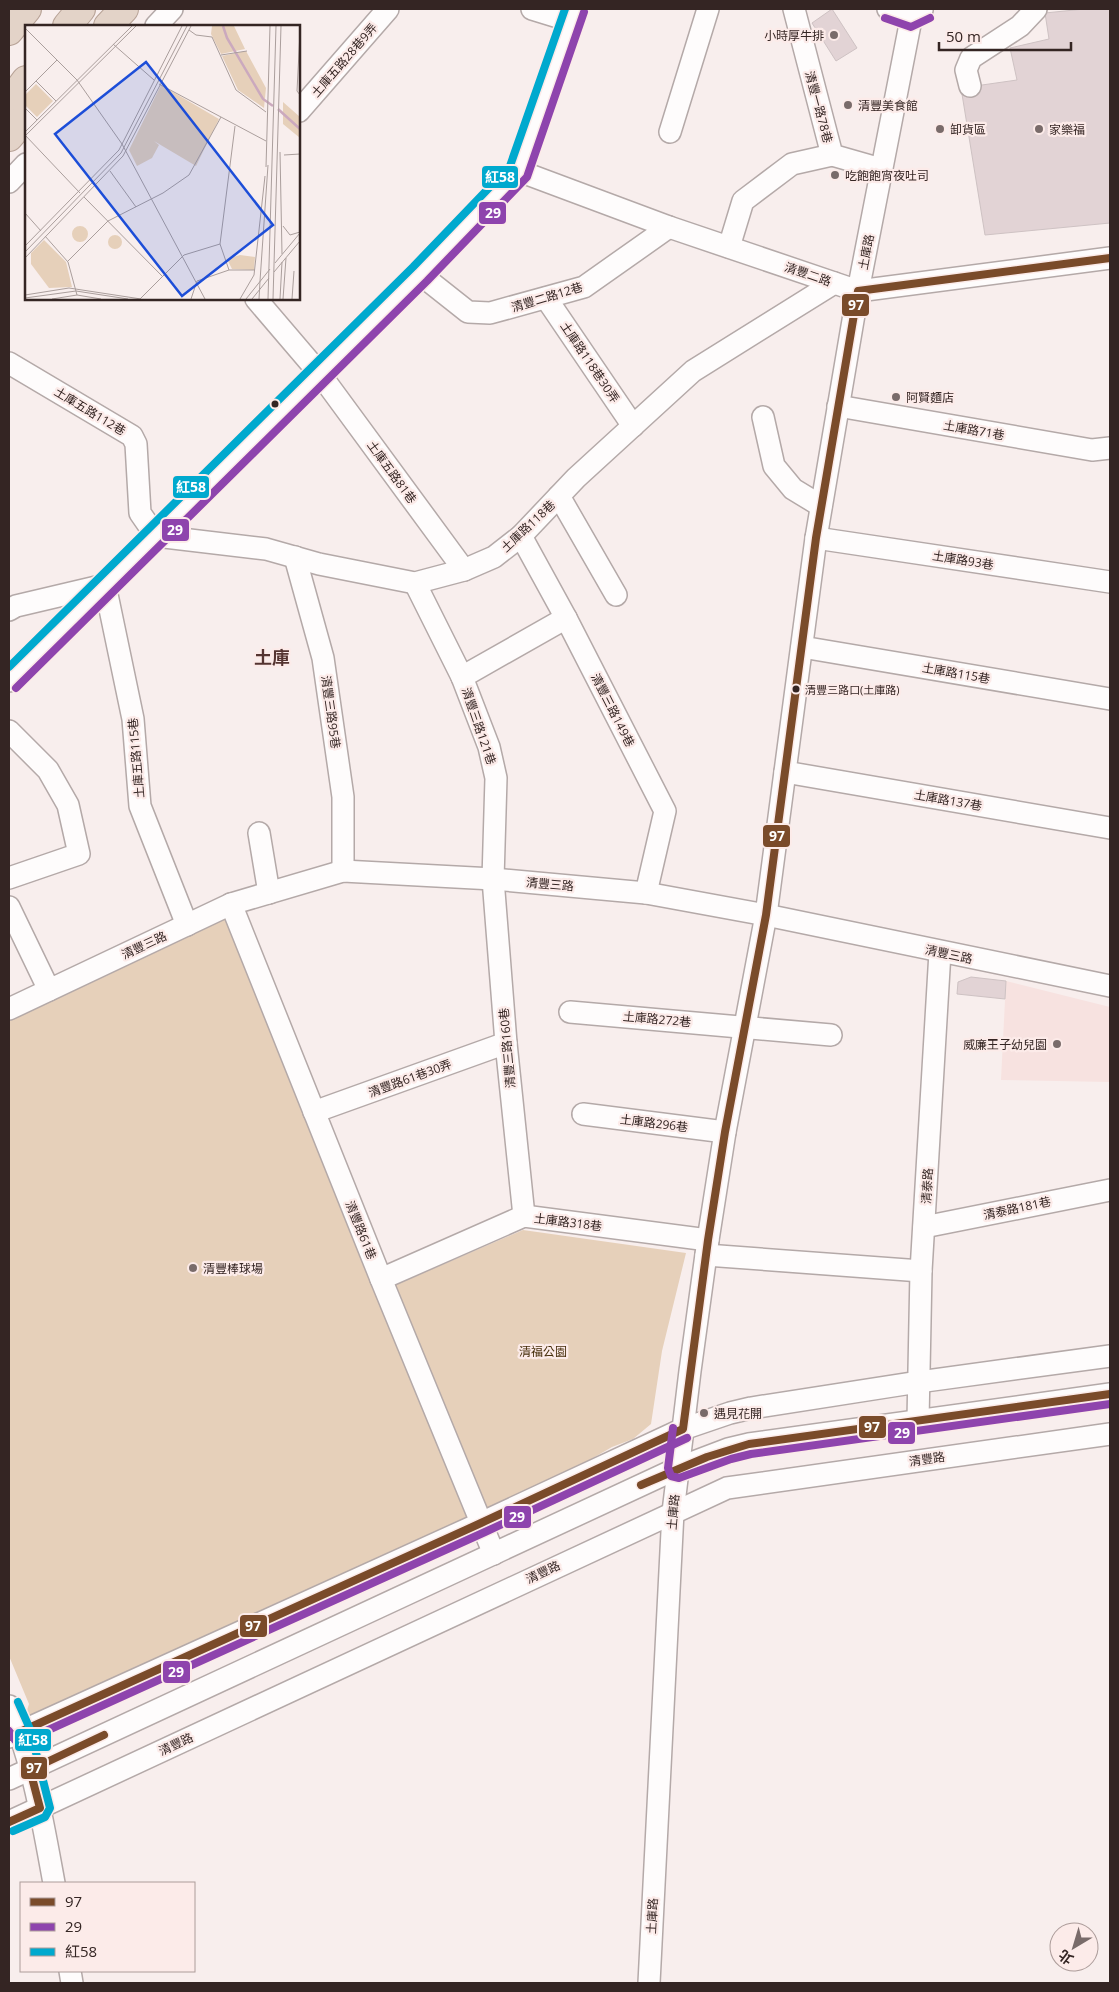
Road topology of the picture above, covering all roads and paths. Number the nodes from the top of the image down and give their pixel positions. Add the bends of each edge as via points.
1 (27, 9) edge
2 (81, 9) edge
3 (124, 9) edge
4 (172, 9) edge
5 (388, 9) edge
6 (532, 9) edge
7 (708, 9) edge
8 (794, 9) edge
9 (888, 9) edge
10 (1036, 9) edge
11 (916, 12) edge
12 (573, 15) edge
13 (1019, 17) edge
14 (69, 25) edge
15 (109, 25) edge
16 (157, 25) edge
17 (9, 31) edge
18 (955, 60) dead end
19 (25, 81) edge
20 (970, 86) dead end
21 (9, 103) edge
22 (300, 110) edge
23 (25, 118) edge
24 (670, 132) dead end
25 (9, 137) edge
26 (832, 155) junction
27 (25, 165) edge
28 (881, 169) junction
29 (519, 171) junction
30 (9, 182) edge
31 (669, 227) junction
32 (729, 247) junction
33 (1110, 258) edge
34 (420, 274) junction
35 (834, 283) junction
36 (858, 291) junction
37 (546, 298) junction
38 (257, 300) edge
39 (9, 363) edge
40 (320, 374) junction
41 (838, 406) junction
42 (763, 418) dead end
43 (633, 426) junction
44 (1110, 448) edge
45 (559, 496) junction
46 (821, 506) junction
47 (156, 536) junction
48 (521, 536) junction
49 (816, 538) junction
50 (295, 556) junction
51 (464, 570) junction
52 (1110, 582) edge
53 (415, 583) junction
54 (105, 585) junction
55 (616, 595) dead end
56 (9, 610) edge
57 (566, 618) junction
58 (802, 647) junction
59 (11, 675) edge
60 (462, 677) junction
61 (1110, 700) edge
62 (9, 731) edge
63 (785, 772) junction
64 (1110, 828) edge
65 (259, 833) dead end
66 (343, 871) junction
67 (9, 878) edge
68 (493, 879) junction
69 (269, 893) junction
70 (646, 893) junction
71 (231, 904) junction
72 (9, 908) edge
73 (766, 915) junction
74 (187, 924) junction
75 (940, 952) junction
76 (1110, 986) edge
77 (49, 990) junction
78 (9, 1009) edge
79 (570, 1012) dead end
80 (745, 1026) junction
81 (831, 1035) dead end
82 (506, 1043) junction
83 (314, 1112) junction
84 (583, 1114) dead end
85 (725, 1132) junction
86 (1110, 1190) edge
87 (524, 1216) junction
88 (924, 1227) junction
89 (707, 1247) junction
90 (921, 1271) junction
91 (381, 1279) junction
92 (1110, 1356) edge
93 (918, 1382) junction
94 (1110, 1394) edge
95 (918, 1420) junction
96 (683, 1429) junction
97 (1110, 1434) edge
98 (678, 1468) junction
99 (672, 1512) junction
100 (481, 1523) junction
101 (494, 1554) junction
102 (9, 1706) edge
103 (14, 1735) edge
104 (30, 1770) junction
105 (9, 1779) edge
106 (40, 1808) junction
107 (9, 1822) edge
108 (54, 1882) edge
109 (648, 1983) edge

1 - 17 highway
2 - 14 highway
3 - 15 highway
4 - 16 street
5 - 22 street, 土庫五路28巷9弄
6 - 12 street
7 - 24 street
8 - 26 street, 清豐一路78巷
9 - 11 street
10 - 13 street
11 - 28 street, 土庫路
12 - 29 street
13 - 18 street via 1016,14 964,45
13 - 20 street via 971,58 966,70
19 - 21 highway
23 - 25 highway
26 - 28 street, 清豐一路78巷
26 - 32 street via 792,164 743,201
27 - 30 street
28 - 36 street, 土庫路
29 - 31 street, 清豐二路
29 - 34 street
31 - 32 street, 清豐二路
31 - 37 street, 清豐二路12巷 via 584,287
32 - 35 street, 清豐二路
33 - 36 street, 清豐二路
34 - 37 street, 清豐二路12巷 via 468,312 490,313
34 - 40 street
35 - 36 street, 清豐二路
35 - 43 street, 土庫路118巷 via 693,371
36 - 41 street, 土庫路
37 - 43 street, 土庫路118巷30弄
38 - 40 street, 土庫五路81巷
39 - 47 street, 土庫五路112巷 via 132,436 136,444 140,513
40 - 47 street
40 - 51 street, 土庫五路81巷
41 - 44 street, 土庫路71巷 via 1092,450
41 - 46 street, 土庫路
42 - 46 street via 774,466 793,489
43 - 45 street, 土庫路118巷
45 - 48 street, 土庫路118巷
45 - 55 street
46 - 49 street, 土庫路
47 - 50 street, 土庫路118巷 via 266,548
47 - 54 street
48 - 51 street, 土庫路118巷 via 494,557
48 - 57 street, 清豐三路149巷
49 - 52 street, 土庫路93巷
49 - 58 street, 土庫路
50 - 53 street, 土庫路118巷
50 - 66 street, 清豐三路95巷 via 323,658 343,797
51 - 53 street, 土庫路118巷
53 - 60 street, 清豐三路121巷
54 - 56 street
54 - 59 street
54 - 74 street, 土庫五路115巷 via 133,719 140,806
57 - 60 street
57 - 70 street, 清豐三路149巷 via 665,811
58 - 61 street, 土庫路115巷
58 - 63 street, 土庫路
60 - 68 street, 清豐三路121巷 via 489,747 496,778
62 - 67 street via 48,770 68,805 79,854
63 - 64 street, 土庫路137巷
63 - 73 street, 土庫路
65 - 69 street
66 - 68 street, 清豐三路
66 - 69 street, 清豐三路
68 - 70 street, 清豐三路
68 - 82 street, 清豐三路160巷
69 - 71 street, 清豐三路
70 - 73 street, 清豐三路
71 - 74 street, 清豐三路
71 - 83 street, 清豐路61巷
72 - 77 street
73 - 75 street, 清豐三路
73 - 80 street, 土庫路
74 - 77 street, 清豐三路
75 - 76 street, 清豐三路
75 - 88 street, 清泰路
77 - 78 street, 清豐三路
79 - 80 street, 土庫路272巷
80 - 81 street, 土庫路272巷
80 - 85 street, 土庫路
82 - 83 street, 清豐路61巷30弄
82 - 87 street, 清豐三路160巷
83 - 91 street, 清豐路61巷
84 - 85 street, 土庫路296巷
85 - 89 street, 土庫路
86 - 88 street, 清泰路181巷
87 - 89 street, 土庫路318巷
87 - 91 street, 土庫路318巷
88 - 90 street, 清泰路
89 - 90 street, 土庫路318巷
89 - 96 street, 土庫路
90 - 93 street, 清泰路
91 - 100 street, 清豐路61巷
92 - 93 street
93 - 95 street, 清泰路
93 - 96 street via 751,1408
94 - 95 street
95 - 98 street via 749,1444
96 - 98 street, 土庫路
96 - 100 street
97 - 99 street, 清豐路 via 727,1488
98 - 99 street, 土庫路
98 - 101 street
99 - 106 street, 清豐路
99 - 109 street, 土庫路
100 - 101 street, 清豐路61巷
100 - 103 street
101 - 104 street
102 - 103 street
103 - 104 street
104 - 105 street
104 - 106 street
106 - 107 street, 清豐路
106 - 108 street

